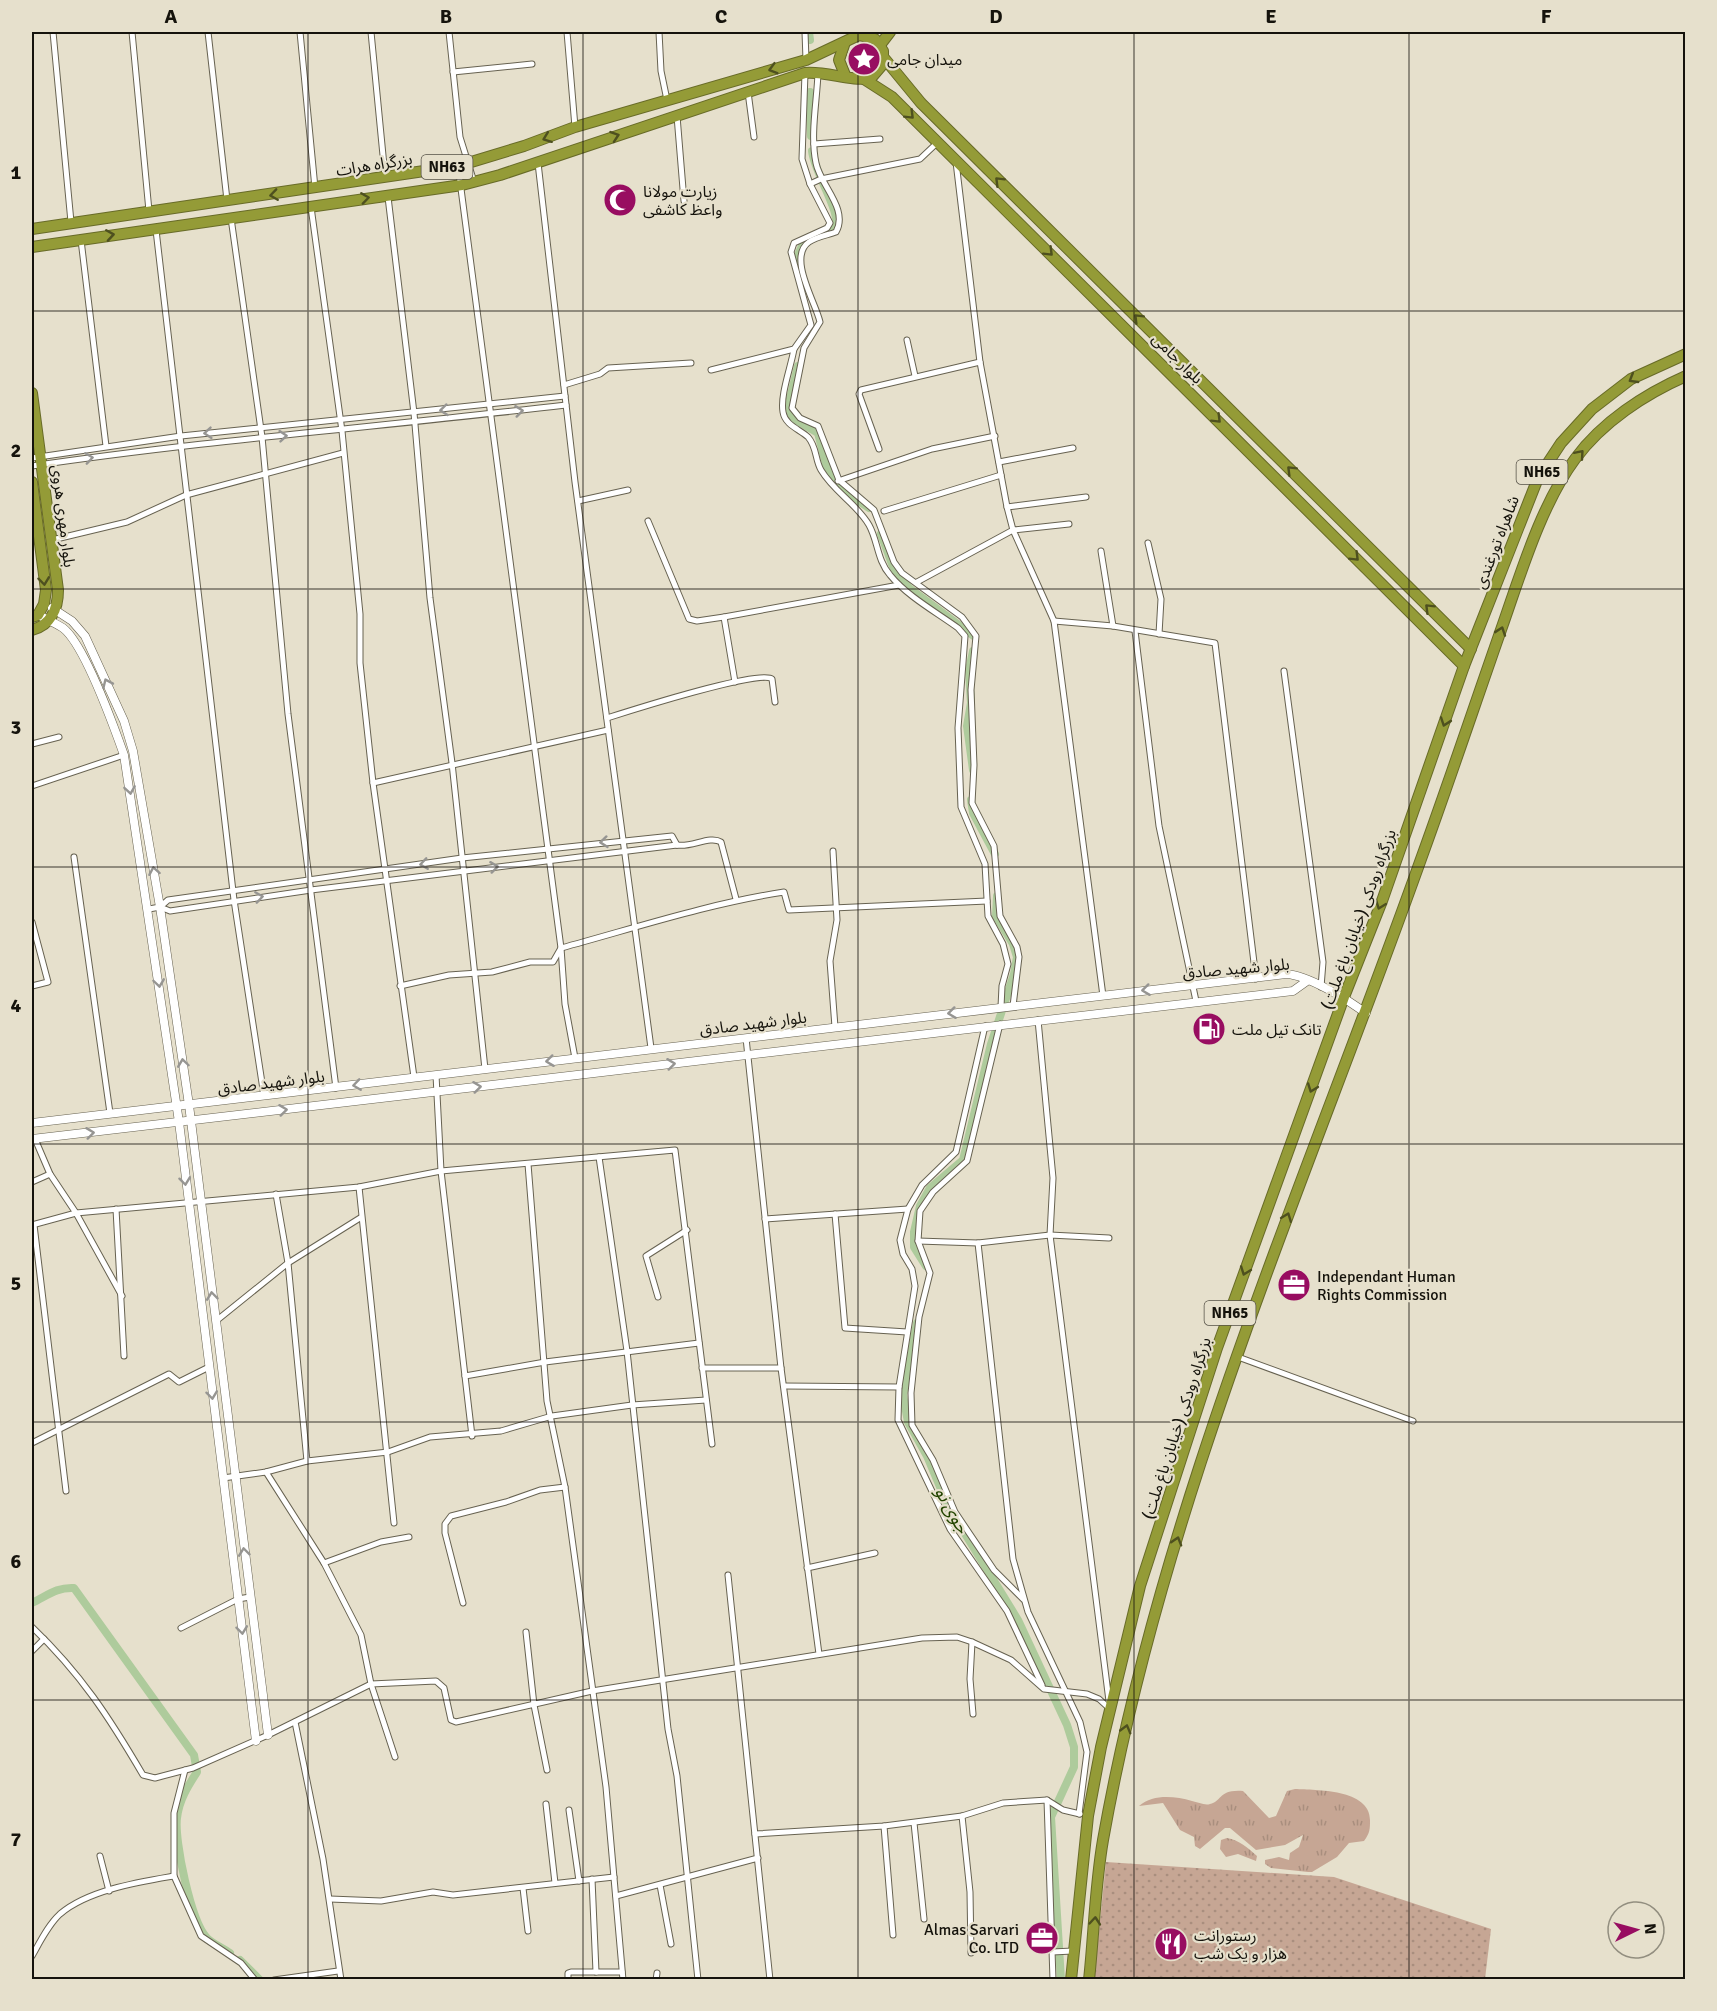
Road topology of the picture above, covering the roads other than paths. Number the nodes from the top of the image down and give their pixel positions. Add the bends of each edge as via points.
1 (53, 32) edge
2 (132, 32) edge
3 (208, 32) edge
4 (300, 32) edge
5 (371, 32) edge
6 (449, 32) edge
7 (567, 32) edge
8 (658, 32) edge
9 (805, 32) edge
10 (890, 32) edge
11 (860, 33) edge
12 (847, 40) junction
13 (880, 45) junction
14 (884, 58) junction
15 (806, 60) junction
16 (532, 64) dead end
17 (453, 72) junction
18 (818, 72) junction
19 (805, 73) junction
20 (845, 75) junction
21 (864, 79) junction
22 (748, 92) junction
23 (668, 100) junction
24 (677, 115) junction
25 (575, 127) junction
26 (754, 137) dead end
27 (880, 139) dead end
28 (938, 142) junction
29 (814, 144) junction
30 (956, 160) junction
31 (538, 162) junction
32 (462, 164) junction
33 (385, 178) junction
34 (821, 179) junction
35 (474, 182) junction
36 (339, 184) junction
37 (810, 184) junction
38 (462, 185) junction
39 (315, 189) junction
40 (388, 195) junction
41 (227, 201) junction
42 (340, 201) junction
43 (684, 201) dead end
44 (310, 207) junction
45 (149, 211) junction
46 (231, 217) junction
47 (72, 222) junction
48 (155, 228) junction
49 (32, 229) edge
50 (81, 240) junction
51 (32, 247) edge
52 (807, 287) junction
53 (800, 289) junction
54 (907, 340) dead end
55 (794, 349) junction
56 (1686, 354) edge
57 (980, 362) junction
58 (691, 363) dead end
59 (711, 370) dead end
60 (1686, 375) edge
61 (915, 376) junction
62 (564, 385) junction
63 (32, 393) edge
64 (565, 396) junction
65 (488, 405) junction
66 (566, 405) junction
67 (414, 413) junction
68 (489, 414) junction
69 (340, 421) junction
70 (413, 423) junction
71 (261, 428) junction
72 (342, 431) junction
73 (181, 436) junction
74 (995, 436) junction
75 (262, 437) junction
76 (182, 445) junction
77 (106, 446) junction
78 (1073, 448) dead end
79 (879, 449) dead end
80 (343, 453) junction
81 (37, 461) edge
82 (999, 462) junction
83 (267, 475) junction
84 (1001, 475) junction
85 (839, 480) junction
86 (32, 482) edge
87 (832, 484) junction
88 (628, 490) dead end
89 (186, 495) junction
90 (1086, 497) dead end
91 (578, 501) junction
92 (1007, 507) junction
93 (884, 511) dead end
94 (648, 521) dead end
95 (1069, 524) dead end
96 (1013, 530) junction
97 (52, 540) junction
98 (1148, 543) dead end
99 (35, 544) edge
100 (1101, 551) dead end
101 (917, 582) junction
102 (899, 585) junction
103 (44, 604) junction
104 (56, 609) junction
105 (34, 616) edge
106 (724, 616) junction
107 (49, 621) junction
108 (1054, 621) junction
109 (1113, 626) junction
110 (32, 630) edge
111 (1135, 631) junction
112 (1159, 634) junction
113 (1471, 649) junction
114 (1464, 666) junction
115 (1284, 671) dead end
116 (735, 682) junction
117 (775, 702) dead end
118 (607, 718) junction
119 (608, 730) junction
120 (59, 737) dead end
121 (32, 744) edge
122 (533, 747) junction
123 (124, 755) junction
124 (452, 764) junction
125 (373, 783) junction
126 (32, 786) edge
127 (623, 840) junction
128 (677, 845) junction
129 (546, 848) junction
130 (624, 851) junction
131 (833, 851) dead end
132 (74, 857) dead end
133 (462, 858) junction
134 (547, 860) junction
135 (385, 869) junction
136 (464, 870) junction
137 (310, 879) junction
138 (386, 880) junction
139 (233, 890) junction
140 (311, 890) junction
141 (736, 899) junction
142 (234, 900) junction
143 (987, 901) junction
144 (836, 906) junction
145 (160, 907) junction
146 (149, 909) junction
147 (32, 922) edge
148 (635, 929) junction
149 (561, 948) junction
150 (472, 975) junction
151 (1256, 979) junction
152 (1306, 981) junction
153 (1194, 984) junction
154 (32, 986) edge
155 (400, 986) junction
156 (1321, 987) junction
157 (1103, 996) junction
158 (1344, 997) junction
159 (1196, 1000) junction
160 (1013, 1006) junction
161 (1001, 1007) junction
162 (1366, 1013) junction
163 (1038, 1020) junction
164 (1000, 1024) junction
165 (985, 1026) junction
166 (835, 1027) junction
167 (746, 1038) junction
168 (651, 1048) junction
169 (748, 1055) junction
170 (575, 1058) junction
171 (485, 1069) junction
172 (436, 1075) junction
173 (414, 1077) junction
174 (336, 1088) junction
175 (437, 1092) junction
176 (264, 1096) junction
177 (189, 1105) junction
178 (177, 1107) junction
179 (110, 1113) junction
180 (191, 1121) junction
181 (32, 1122) edge
182 (179, 1122) junction
183 (33, 1139) edge
184 (599, 1157) junction
185 (528, 1164) junction
186 (441, 1172) junction
187 (50, 1174) junction
188 (32, 1182) edge
189 (359, 1187) junction
190 (276, 1194) junction
191 (201, 1201) junction
192 (188, 1202) junction
193 (116, 1209) junction
194 (908, 1209) junction
195 (76, 1213) junction
196 (835, 1214) junction
197 (360, 1218) junction
198 (765, 1219) junction
199 (33, 1225) edge
200 (687, 1230) junction
201 (1050, 1235) junction
202 (1110, 1238) dead end
203 (918, 1242) junction
204 (978, 1243) junction
205 (288, 1263) junction
206 (122, 1296) junction
207 (658, 1298) dead end
208 (215, 1322) junction
209 (907, 1332) junction
210 (699, 1343) junction
211 (627, 1351) junction
212 (124, 1356) dead end
213 (1238, 1357) junction
214 (545, 1362) junction
215 (209, 1367) junction
216 (702, 1368) junction
217 (781, 1368) junction
218 (465, 1376) junction
219 (783, 1386) junction
220 (899, 1387) junction
221 (706, 1400) junction
222 (632, 1405) junction
223 (552, 1416) junction
224 (1413, 1421) dead end
225 (60, 1429) junction
226 (471, 1436) junction
227 (32, 1443) edge
228 (712, 1444) dead end
229 (388, 1452) junction
230 (307, 1461) junction
231 (266, 1472) junction
232 (235, 1476) junction
233 (223, 1478) junction
234 (565, 1487) junction
235 (66, 1491) dead end
236 (394, 1523) dead end
237 (410, 1537) dead end
238 (874, 1553) dead end
239 (324, 1563) junction
240 (807, 1568) junction
241 (728, 1575) dead end
242 (250, 1597) junction
243 (238, 1599) junction
244 (1023, 1599) junction
245 (463, 1603) dead end
246 (32, 1627) edge
247 (181, 1628) dead end
248 (526, 1632) dead end
249 (44, 1640) junction
250 (972, 1642) junction
251 (32, 1651) edge
252 (819, 1654) junction
253 (738, 1666) junction
254 (663, 1679) junction
255 (370, 1684) junction
256 (1044, 1689) junction
257 (1065, 1690) junction
258 (592, 1691) junction
259 (534, 1705) junction
260 (1110, 1709) junction
261 (973, 1714) dead end
262 (295, 1722) junction
263 (268, 1735) junction
264 (256, 1741) junction
265 (395, 1757) dead end
266 (185, 1770) junction
267 (547, 1770) dead end
268 (1047, 1800) junction
269 (546, 1803) dead end
270 (569, 1810) dead end
271 (1083, 1815) junction
272 (962, 1816) junction
273 (914, 1822) junction
274 (884, 1827) junction
275 (756, 1834) junction
276 (100, 1856) dead end
277 (758, 1858) junction
278 (174, 1876) junction
279 (614, 1877) junction
280 (592, 1879) junction
281 (688, 1879) junction
282 (579, 1881) junction
283 (555, 1882) junction
284 (660, 1885) junction
285 (523, 1888) junction
286 (109, 1891) junction
287 (616, 1896) junction
288 (330, 1899) junction
289 (924, 1919) dead end
290 (528, 1931) dead end
291 (893, 1935) dead end
292 (671, 1944) dead end
293 (1070, 1951) junction
294 (1055, 1952) junction
295 (971, 1953) dead end
296 (32, 1956) edge
297 (338, 1971) junction
298 (596, 1972) junction
299 (622, 1972) junction
300 (255, 1980) edge
301 (274, 1980) edge
302 (341, 1980) edge
303 (568, 1980) edge
304 (623, 1980) edge
305 (698, 1980) edge
306 (770, 1980) edge
307 (1053, 1980) edge
308 (1071, 1980) edge
309 (1089, 1980) edge

1 - 47 street
2 - 45 street
3 - 41 street
4 - 39 street
5 - 33 street
6 - 17 street
7 - 25 street
8 - 23 street
9 - 15 street
10 - 13 highway
11 - 12 highway, NH63
11 - 13 highway, NH63
12 - 15 highway, بزرگراه هرات / NH63
12 - 20 highway via 839,52
13 - 14 highway
14 - 21 highway via 876,75
113 -> 14 highway, بلوار جامی via 921,103
15 -> 23 highway, بزرگراه هرات / NH63
16 - 17 street
17 - 32 street
18 - 19 highway, بزرگراه هرات / NH63
18 - 20 highway, بزرگراه هرات / NH63
18 - 29 street
19 - 22 highway, بزرگراه هرات / NH63
19 - 37 street via 802,159
20 - 21 highway, NH63
21 -> 28 highway, بلوار جامی via 892,97
22 - 24 highway, بزرگراه هرات / NH63
22 - 26 street
23 - 25 highway, بزرگراه هرات / NH63
31 -> 24 highway, بزرگراه هرات / NH63
24 - 43 street
25 -> 32 highway, بزرگراه هرات / NH63
27 - 29 street
28 - 30 highway, بلوار جامی
28 - 34 street via 920,159
29 - 34 street
30 - 57 street
30 -> 114 highway, بلوار جامی
31 - 35 highway, بزرگراه هرات / NH63
31 - 62 street
32 - 33 highway, بزرگراه هرات / NH63
32 - 35 street
32 - 38 street
33 - 36 highway, بزرگراه هرات / NH63
34 - 37 street
34 - 52 street via 837,206 840,224 836,232 803,248 801,268
35 - 38 highway, بزرگراه هرات / NH63
36 - 39 highway, بزرگراه هرات / NH63
36 - 42 highway
37 - 53 street via 830,223 794,243 791,262
38 - 40 highway, بزرگراه هرات / NH63
38 - 65 street
39 -> 41 highway, بزرگراه هرات / NH63
42 -> 40 highway, بزرگراه هرات / NH63
40 - 67 street
41 - 45 highway, بزرگراه هرات / NH63
42 - 44 highway, بزرگراه هرات / NH63
44 - 46 highway, بزرگراه هرات / NH63
44 - 69 street
45 - 47 highway, بزرگراه هرات / NH63
46 - 48 highway, بزرگراه هرات / NH63
46 - 71 street
47 - 49 highway, بزرگراه هرات / NH63
50 -> 48 highway, بزرگراه هرات / NH63
48 - 73 street
50 - 51 highway, بزرگراه هرات / NH63
50 - 77 street
52 - 53 street
52 - 85 street via 820,322 804,348 792,408 800,418 819,426
53 - 55 street via 811,325
54 - 61 street
55 - 59 street
55 - 87 street via 783,414 815,447 820,469
56 -> 113 highway, شاهراه تورغندی / NH65 via 1631,379 1592,409 1561,443 1533,489
57 - 61 street
57 - 74 street
58 - 62 street via 608,368
162 -> 60 highway, شاهراه تورغندی via 1522,570 1555,491 1575,458 1605,426 1658,387
61 - 79 street via 859,392
62 - 64 street
63 - 81 highway, بلوار مهری هروی
64 - 65 street
64 - 66 street
65 -> 67 street
65 - 68 street
68 -> 66 street
66 - 91 street
67 - 69 street
67 - 70 street
68 - 70 street
68 - 122 street
69 - 71 street
69 - 72 street
70 - 72 street
70 - 124 street
71 -> 73 street
71 - 75 street
75 -> 72 street
72 - 80 street
73 - 76 street
73 - 77 street
74 - 82 street
74 - 85 street via 932,449
75 - 76 street
75 - 83 street
81 -> 76 street
76 - 89 street
77 - 81 street
78 - 82 street
80 - 83 street
80 - 125 street
81 - 97 highway, بلوار مهری هروی
82 - 84 street
83 - 89 street
83 - 137 street via 288,714
84 - 92 street
84 - 93 street
85 - 87 street
85 - 101 street via 874,510 894,562 902,573
86 - 99 highway, بلوار مهری هروی
87 - 102 street via 871,527 877,552
88 - 91 street
89 - 97 street via 128,522
89 - 139 street
90 - 92 street
91 - 118 street
92 - 96 street
94 - 106 street via 689,619
95 - 96 street
96 - 101 street
96 - 108 street
97 - 104 highway, بلوار مهری هروی via 58,590
98 - 112 street via 1161,599
99 -> 103 highway, بلوار مهری هروی via 46,590
100 - 109 street
101 - 160 street via 962,617 976,636 971,690 972,803 994,846 1000,916 1017,947
102 - 106 street
102 - 143 street via 965,636 958,728 961,807 985,864
103 - 104 main road
103 - 105 highway, بلوار مهری هروی
104 - 107 highway, بلوار مهری هروی
145 -> 104 main road via 133,751 124,721 85,636
105 - 107 main road
106 - 116 street
107 - 110 highway
107 - 123 main road via 64,629 76,644
108 - 109 street
108 - 157 street
109 - 111 street
111 - 112 street
111 - 153 street via 1159,825
112 - 151 street via 1215,643
113 - 114 highway, شاهراه تورغندی / NH65
114 -> 158 highway, بزرگراه رودکی (خیابان باغ ملت) / NH65 via 1382,901
115 - 156 street via 1323,962
116 - 117 street via 770,676
116 - 118 street
118 - 119 street
119 - 122 street
119 - 127 street
120 - 121 street
122 - 124 street
122 - 129 street
123 - 126 street
123 -> 146 main road
124 - 125 street
124 - 133 street
125 - 135 street
127 - 128 street via 672,836
127 -> 129 street
127 - 130 street
128 - 130 street
128 - 141 street via 685,847 719,839
129 - 133 street
129 - 134 street
130 - 134 street
130 - 148 street
131 - 144 street
132 - 179 street
133 -> 135 street
133 - 136 street
136 -> 134 street
134 - 149 street
135 - 137 street
135 - 138 street
136 - 138 street
136 - 150 street
137 - 139 street
137 - 140 street
138 - 140 street
138 - 155 street
139 - 142 street
139 - 145 street via 168,900
142 -> 140 street
140 - 174 street
141 - 144 street via 784,892 788,910
141 - 148 street
142 - 145 street via 170,911
142 - 176 street
143 - 144 street
143 - 161 street via 988,916 1003,944 1008,964
144 - 166 street via 830,961
145 - 146 street
177 -> 145 main road
146 -> 178 main road
147 - 154 street via 48,982
148 - 149 street
148 - 168 street
149 - 150 street via 553,962 530,962
149 - 170 street via 565,1004
150 - 155 street via 449,975
150 - 171 street
151 - 152 main road, بلوار شهید صادق via 1295,974
151 - 153 main road, بلوار شهید صادق
152 - 156 main road
152 - 159 main road, بلوار شهید صادق via 1293,991
153 -> 157 main road, بلوار شهید صادق
153 - 159 street
155 - 173 street
156 - 158 main road
157 - 160 main road, بلوار شهید صادق
158 - 162 main road
158 -> 260 highway, بزرگراه رودکی (خیابان باغ ملت) / NH65 via 1217,1348 1140,1586
159 - 163 main road, بلوار شهید صادق
160 - 161 main road, بلوار شهید صادق
161 -> 166 main road, بلوار شهید صادق
213 -> 162 highway
163 - 164 main road, بلوار شهید صادق
163 - 201 street via 1053,1178
164 - 165 main road, بلوار شهید صادق
164 - 203 street via 967,1161 933,1192 920,1211
165 - 169 main road, بلوار شهید صادق
165 - 194 street via 956,1152 922,1185
166 - 167 main road, بلوار شهید صادق
167 - 168 main road, بلوار شهید صادق
167 - 169 street
168 - 170 main road, بلوار شهید صادق
175 -> 169 main road, بلوار شهید صادق
169 - 198 street
170 -> 171 main road, بلوار شهید صادق
171 - 172 main road, بلوار شهید صادق
172 - 173 main road, بلوار شهید صادق
172 - 175 street
173 -> 174 main road, بلوار شهید صادق
174 - 176 main road, بلوار شهید صادق
180 -> 175 main road, بلوار شهید صادق
175 - 186 street
176 - 177 main road, بلوار شهید صادق
177 - 178 main road, بلوار شهید صادق
177 - 180 main road
178 - 179 main road, بلوار شهید صادق
178 - 182 main road
179 - 181 main road, بلوار شهید صادق
180 - 182 main road, بلوار شهید صادق
180 - 191 main road
183 -> 182 main road, بلوار شهید صادق
182 -> 192 main road
183 - 187 street
184 - 185 street
184 - 200 street via 675,1150
184 - 211 street
185 - 186 street
185 - 214 street
186 - 189 street
186 - 218 street
187 - 188 street
187 - 195 street
189 - 190 street
189 - 197 street
190 - 191 street
190 - 205 street
191 - 192 street
208 -> 191 main road
192 - 193 street
192 - 215 main road
193 - 195 street
193 - 206 street
194 - 196 street
194 - 209 street via 900,1240 915,1278
195 - 199 street
195 - 206 street
196 - 198 street
196 - 209 street via 845,1329
197 - 205 street
197 - 229 street
198 - 217 street
199 - 225 street
200 - 207 street via 646,1256
200 - 210 street
201 - 202 street
201 - 204 street
201 - 260 street
203 - 204 street
203 - 244 street via 930,1273 917,1339 912,1425 933,1460 955,1512 994,1570
204 - 244 street via 1013,1559
205 - 208 street
205 - 230 street
206 - 212 street
208 - 232 main road
209 - 220 street
210 - 211 street
210 - 216 street
211 - 214 street
211 - 222 street
213 - 224 street
309 -> 213 highway via 1102,1846 1119,1754 1175,1545
214 - 218 street
214 - 223 street via 547,1401
215 - 225 street via 177,1382 169,1374
215 -> 233 main road
216 - 217 street
216 - 221 street
217 - 219 street
218 - 226 street
219 - 220 street
219 - 240 street
220 - 256 street via 900,1428 932,1495 950,1529 1006,1611
221 - 222 street
221 - 228 street
222 - 223 street
222 - 254 street
223 - 226 street
223 - 234 street
225 - 227 street
225 - 235 street
226 - 229 street via 430,1437
229 - 230 street
229 - 236 street
230 - 231 street
231 - 232 street
231 - 239 street
232 - 233 street
242 -> 232 main road
233 - 243 main road
234 - 245 street via 540,1490 451,1516 445,1533
234 - 258 street
237 - 239 street via 381,1542
238 - 240 street
239 - 255 street via 361,1635
240 - 252 street
241 - 253 street
242 - 243 street
242 - 263 main road
243 - 247 street
243 -> 264 main road
244 - 257 street
246 - 249 street
248 - 259 street
249 - 251 street
249 - 266 street via 101,1705 143,1775 155,1778
250 - 252 street via 922,1638
250 - 256 street via 1011,1659
250 - 261 street
252 - 253 street
253 - 254 street
253 - 275 street
254 - 258 street
254 - 281 street
255 - 259 street via 435,1681 444,1688 453,1722
255 - 262 street
255 - 265 street
256 - 257 street
257 - 260 street via 1099,1699
257 - 271 street via 1080,1722 1087,1752
258 - 259 street
258 - 279 street
259 - 267 street
260 - 271 highway, بزرگراه رودکی (خیابان باغ ملت) / NH65
262 - 263 street
262 - 288 street
263 - 264 street
264 - 266 street
266 - 278 street via 174,1813
268 - 271 street via 1063,1810
268 - 272 street via 1003,1803
268 - 294 street
269 - 283 street
270 - 282 street
271 - 293 highway, بزرگراه رودکی (خیابان باغ ملت) / NH65
272 - 273 street
272 - 295 street via 970,1892
273 - 274 street
273 - 289 street
274 - 275 street
274 - 291 street
275 - 277 street
276 - 286 street
277 - 281 street
277 - 306 street
278 - 286 street via 125,1884
278 - 300 street via 201,1936 241,1963
279 - 280 street
279 - 287 street
280 - 282 street
280 - 298 street
281 - 284 street
281 - 305 street
282 - 283 street
283 - 285 street
284 - 287 street
284 - 292 street
285 - 288 street via 453,1895 433,1892 381,1901
285 - 290 street
286 - 296 street via 76,1903 60,1914
287 - 299 street
288 - 297 street
293 - 294 street
293 - 308 highway, بزرگراه رودکی (خیابان باغ ملت) / NH65
294 - 307 street
297 - 301 street
297 - 302 street
298 - 299 street
298 - 303 street via 571,1972
299 - 304 street

